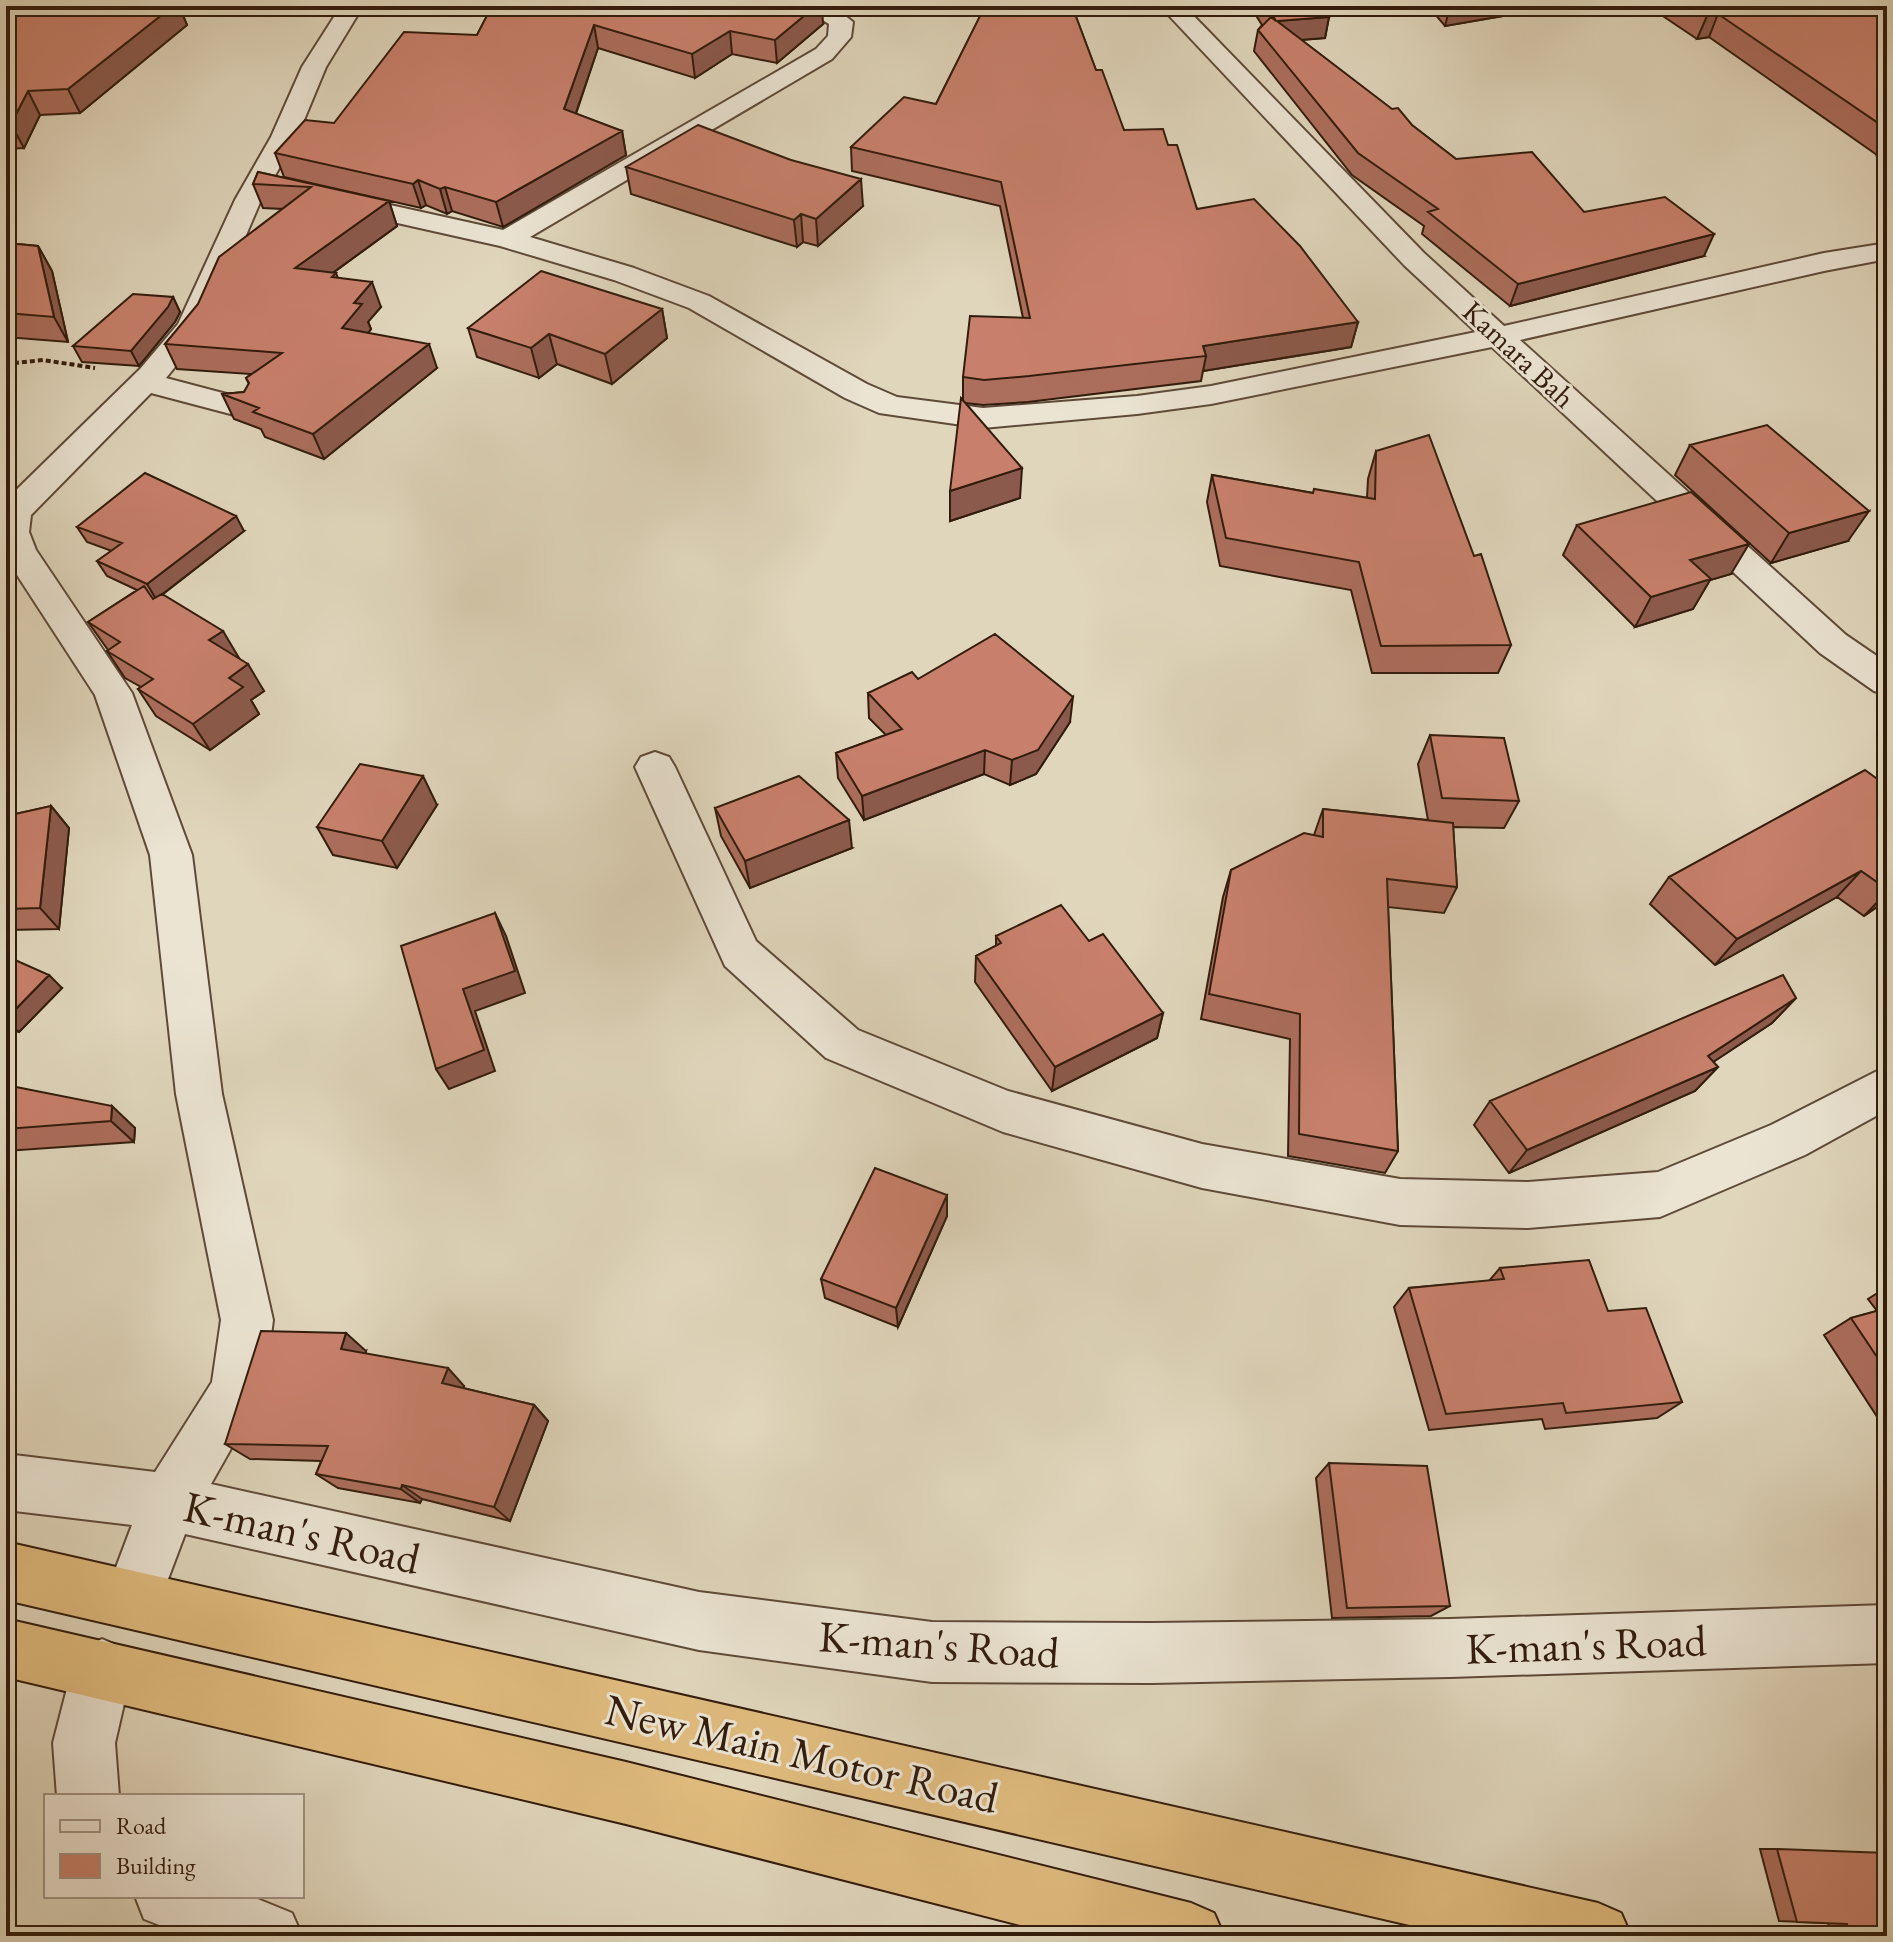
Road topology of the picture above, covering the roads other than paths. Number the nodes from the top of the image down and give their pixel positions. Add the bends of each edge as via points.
1 (352, 6) edge
2 (802, 6) edge
3 (1171, 6) edge
4 (284, 189) junction
5 (507, 239) junction
6 (1887, 251) edge
7 (1500, 335) junction
8 (148, 379) junction
9 (242, 408) edge
10 (1887, 682) edge
11 (655, 767) dead end
12 (1887, 1086) edge
13 (6, 1482) edge
14 (169, 1502) junction
15 (6, 1571) edge
16 (133, 1599) junction
17 (1887, 1634) edge
18 (6, 1648) edge
19 (102, 1669) junction
20 (88, 1794) edge
21 (172, 1898) edge
22 (269, 1936) edge
23 (1191, 1936) edge
24 (1598, 1936) edge

1 - 4 street via 314,67 284,137
2 - 5 street via 841,22 839,37 824,54
3 - 7 street, Kamara Bah via 1414,259
4 - 5 street
4 - 8 street via 192,327
5 - 7 street via 699,302 856,391 890,406 930,413 983,418 1137,405 1389,361
6 - 7 street
7 - 10 street, Kamara Bah via 1833,644
8 - 9 street
8 - 14 street via 14,512 12,532 19,551 113,693 171,855 199,1094 247,1320 237,1390
11 - 12 street via 740,953 842,1044 1003,1111 1202,1166 1400,1202 1528,1205 1660,1194 1788,1140
13 - 14 street, K-man's Road
14 - 16 street
14 - 17 street, K-man's Road via 699,1621 932,1652 1450,1648
15 - 16 highway, New Main Motor Road
16 - 24 highway, New Main Motor Road
18 - 19 highway, New Main Motor Road
19 - 20 street via 84,1743
19 - 23 highway, New Main Motor Road
21 - 22 street

